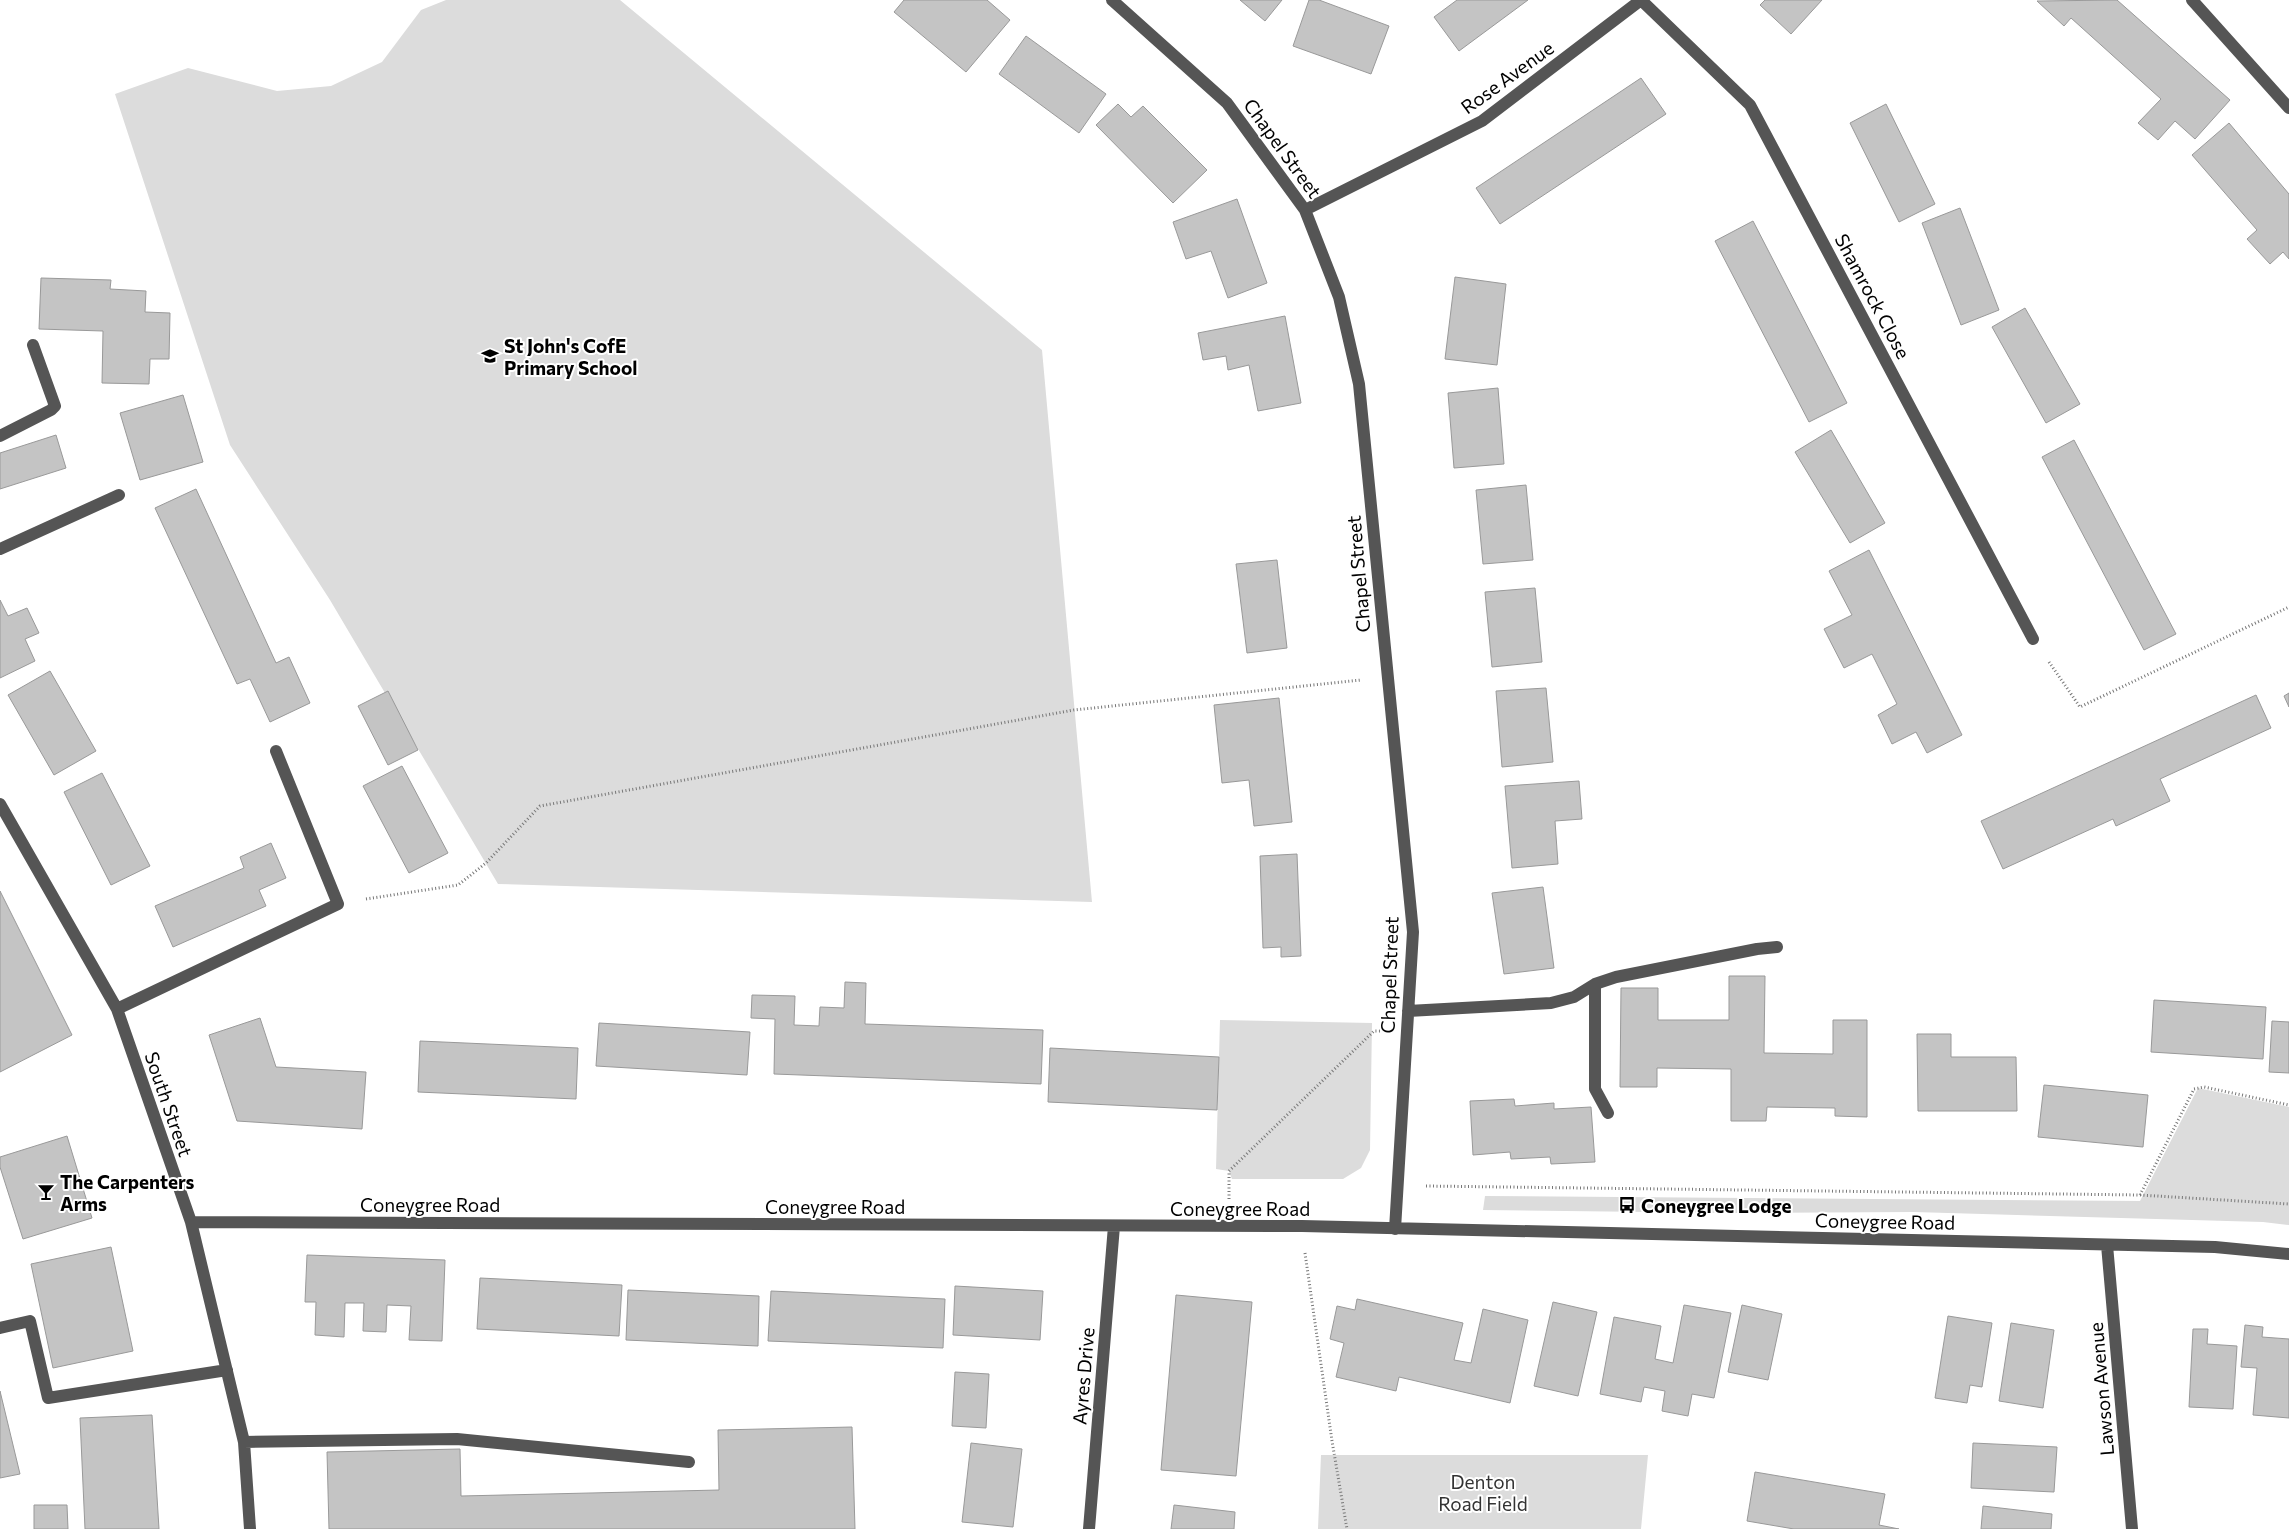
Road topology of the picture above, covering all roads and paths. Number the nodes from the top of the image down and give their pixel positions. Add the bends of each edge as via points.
1 (1112, 0) edge
2 (1641, 0) edge
3 (2192, 0) edge
4 (2289, 108) edge
5 (1305, 210) junction
6 (33, 345) dead end
7 (0, 436) edge
8 (119, 495) dead end
9 (0, 549) edge
10 (2289, 607) edge
11 (2033, 639) joint
12 (1387, 677) junction
13 (276, 752) dead end
14 (0, 804) edge
15 (338, 904) junction
16 (1777, 947) dead end
17 (1595, 984) junction
18 (117, 1009) junction
19 (1408, 1011) junction
20 (1374, 1031) dead end
21 (2289, 1105) edge
22 (1608, 1113) dead end
23 (1398, 1185) junction
24 (2140, 1195) junction
25 (2289, 1204) edge
26 (191, 1222) junction
27 (1114, 1226) junction
28 (1302, 1226) junction
29 (1229, 1227) junction
30 (1395, 1228) junction
31 (2107, 1245) junction
32 (2289, 1254) edge
33 (0, 1328) edge
34 (227, 1370) junction
35 (244, 1442) junction
36 (689, 1462) dead end
37 (250, 1529) edge
38 (1089, 1529) edge
39 (1347, 1529) edge
40 (2132, 1529) edge

1 - 5 street, Chapel Street via 1227,103
2 - 5 street, Rose Avenue via 1482,121
2 - 11 street, Shamrock Close via 1750,105
3 - 4 street
5 - 12 street, Chapel Street via 1339,296 1359,384
6 - 7 street via 55,406
8 - 9 street
10 - 11 path via 2080,707
12 - 15 path via 1074,710 540,806 486,864 458,885
12 - 19 street, Chapel Street via 1412,932
13 - 15 street
14 - 18 street, South Street
15 - 18 street
16 - 17 street via 1616,976
17 - 19 street via 1574,997 1551,1003
17 - 22 street via 1595,1089
18 - 26 street, South Street
19 - 23 street, Chapel Street
20 - 29 path via 1229,1171
21 - 24 path via 2204,1087 2194,1090
23 - 24 path
23 - 30 street, Chapel Street
24 - 25 path
26 - 27 street, Coneygree Road
26 - 34 street, South Street
27 - 29 street, Coneygree Road
27 - 38 street, Ayres Drive
28 - 29 street, Coneygree Road
28 - 30 street, Coneygree Road
28 - 39 path
30 - 31 street, Coneygree Road
31 - 32 street, Coneygree Road via 2215,1247
31 - 40 street, Lawson Avenue
33 - 34 street via 30,1321 48,1398
34 - 35 street, South Street
35 - 36 street via 457,1439
35 - 37 street, South Street

